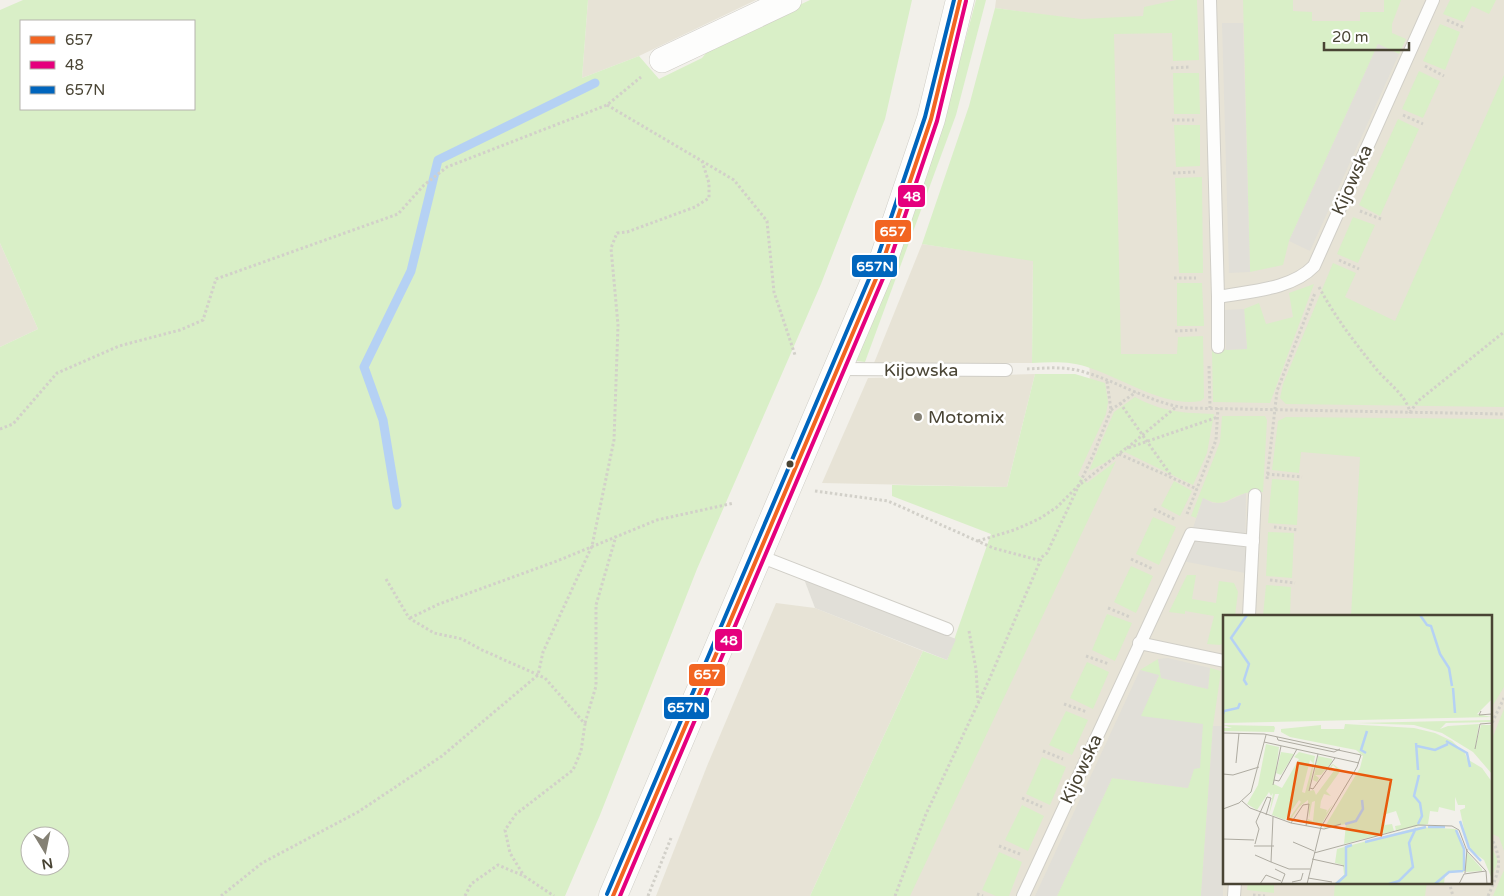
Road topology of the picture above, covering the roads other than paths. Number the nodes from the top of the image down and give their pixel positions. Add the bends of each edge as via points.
1 (788, 0) edge
2 (960, 0) edge
3 (1210, 0) edge
4 (1433, 0) edge
5 (662, 60) road end
6 (1218, 297) junction
7 (1218, 347) dead end
8 (836, 369) junction
9 (1006, 370) road end
10 (1255, 496) dead end
11 (1253, 541) junction
12 (757, 555) junction
13 (1249, 615) edge
14 (947, 629) dead end
15 (1140, 643) junction
16 (1223, 661) edge
17 (613, 896) edge
18 (1023, 896) edge

1 - 5 street
2 - 8 street via 931,120 881,267
3 - 6 lane
4 - 6 lane, Kijowska via 1314,266 1298,279 1286,283
6 - 7 lane
8 - 9 lane, Kijowska
8 - 12 street
10 - 11 lane
11 - 13 lane
11 - 15 lane, Kijowska via 1191,534
12 - 14 lane
12 - 17 street
15 - 16 lane
15 - 18 lane, Kijowska

